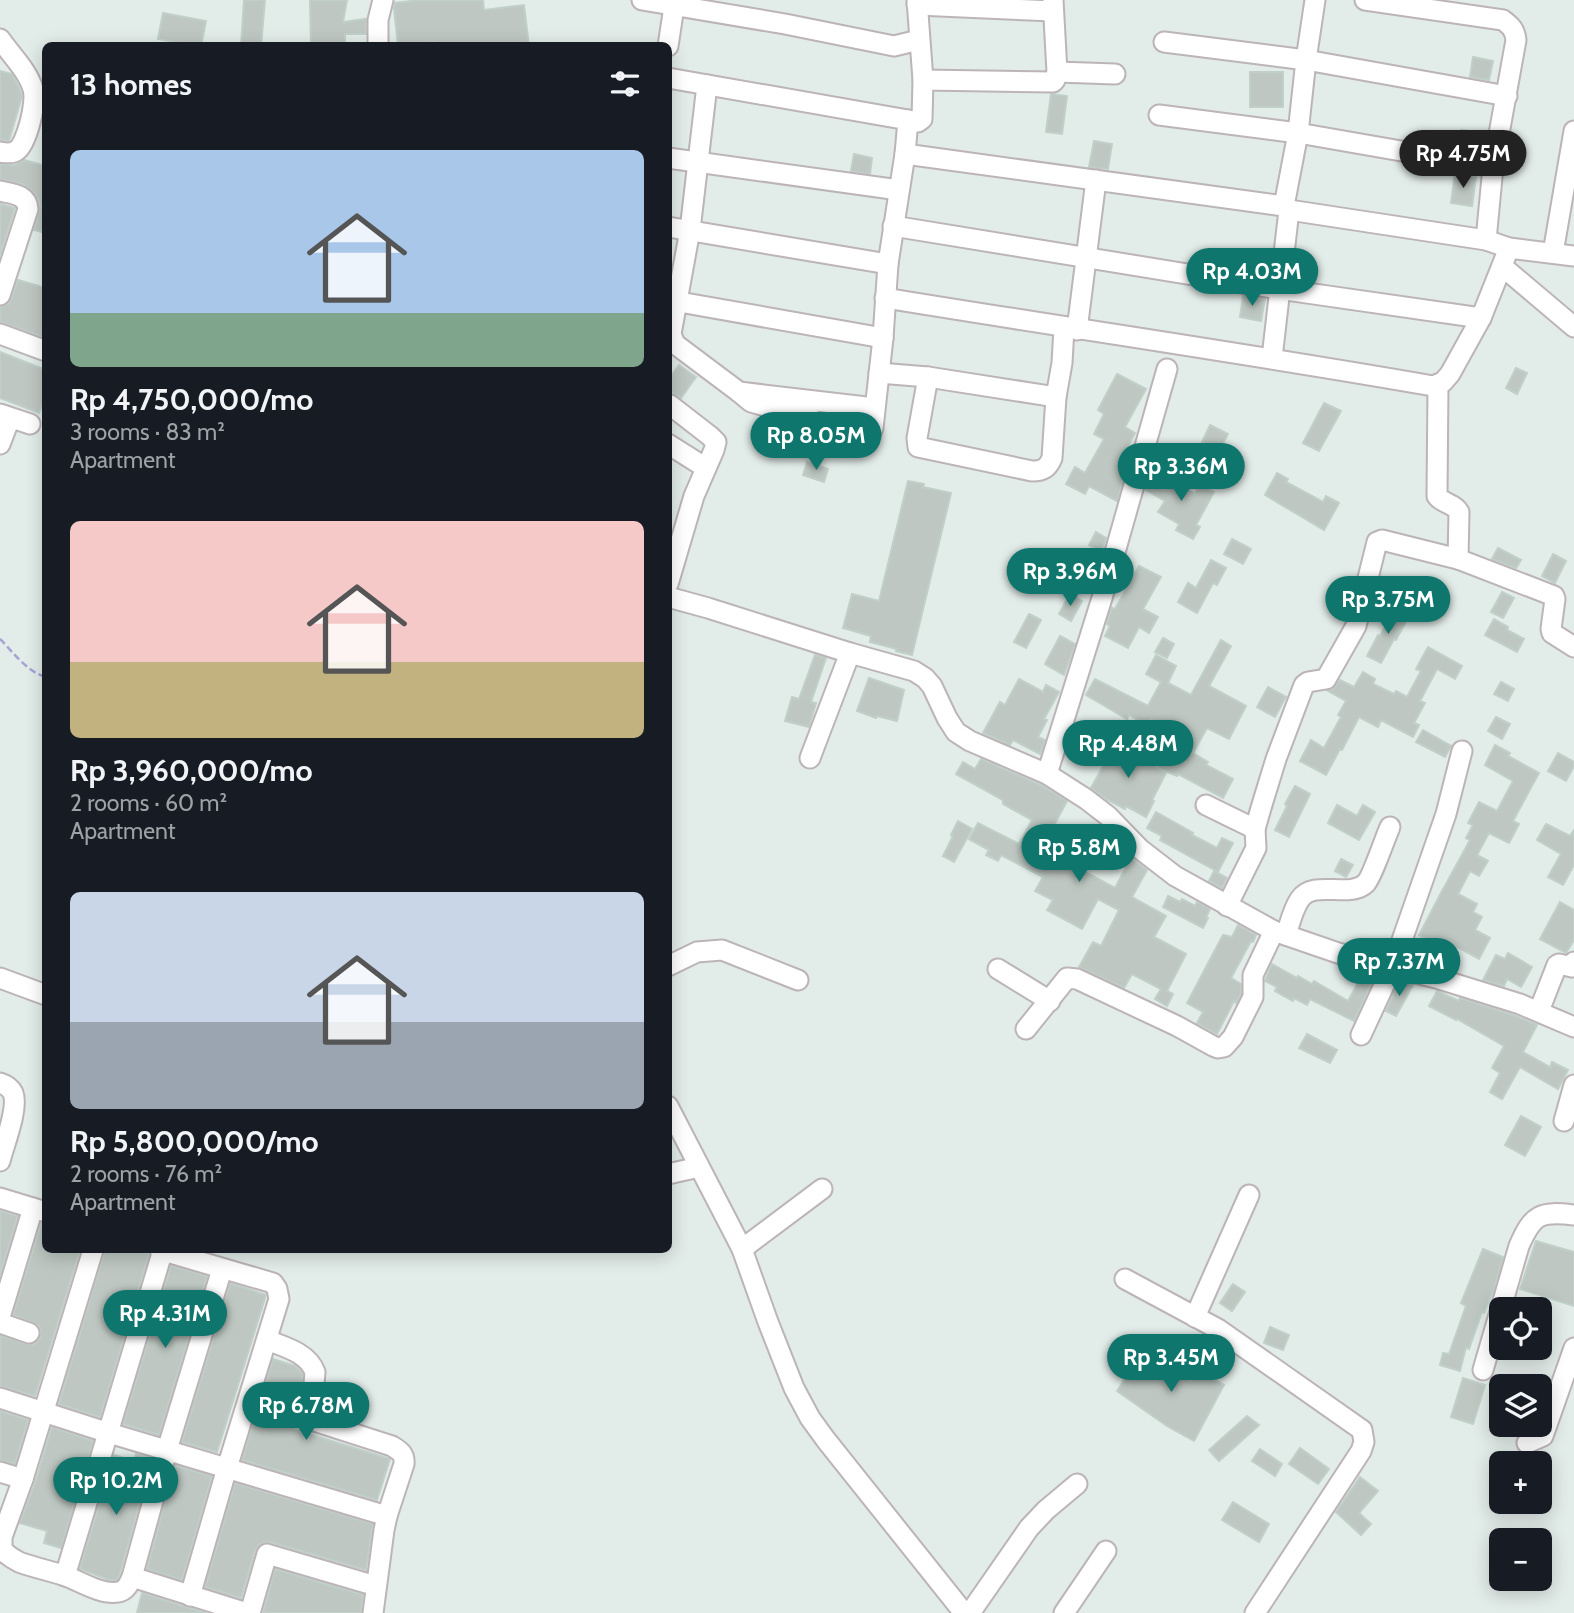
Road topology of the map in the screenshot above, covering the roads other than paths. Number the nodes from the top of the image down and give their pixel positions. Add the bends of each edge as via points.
1 (383, 0) edge
2 (642, 0) edge
3 (1315, 0) edge
4 (1365, 0) edge
5 (675, 3) edge
6 (917, 3) edge
7 (1053, 6) edge
8 (0, 39) edge
9 (919, 40) junction
10 (377, 42) edge
11 (669, 42) edge
12 (1164, 42) dead end
13 (1306, 60) junction
14 (1057, 72) junction
15 (1115, 74) dead end
16 (672, 79) edge
17 (923, 80) junction
18 (707, 85) junction
19 (1507, 96) junction
20 (1159, 115) dead end
21 (908, 120) junction
22 (1574, 131) edge
23 (1298, 134) junction
24 (0, 152) edge
25 (905, 154) junction
26 (672, 159) edge
27 (698, 162) junction
28 (1493, 167) junction
29 (1096, 180) junction
30 (899, 190) junction
31 (0, 191) edge
32 (1287, 208) junction
33 (893, 226) junction
34 (672, 228) edge
35 (690, 230) junction
36 (1486, 240) junction
37 (1510, 248) junction
38 (1553, 253) junction
39 (1087, 256) junction
40 (1574, 256) edge
41 (888, 264) junction
42 (1503, 267) junction
43 (1279, 289) junction
44 (0, 295) edge
45 (885, 299) junction
46 (672, 301) edge
47 (1481, 318) junction
48 (1574, 327) edge
49 (1071, 329) junction
50 (0, 334) edge
51 (672, 338) edge
52 (883, 338) junction
53 (42, 350) edge
54 (1272, 358) junction
55 (1167, 369) dead end
56 (879, 373) junction
57 (928, 377) junction
58 (1438, 385) junction
59 (739, 392) junction
60 (1056, 397) junction
61 (672, 407) edge
62 (875, 408) junction
63 (5, 416) edge
64 (30, 424) dead end
65 (0, 444) edge
66 (672, 447) edge
67 (706, 468) junction
68 (1458, 559) junction
69 (672, 570) edge
70 (672, 598) edge
71 (1574, 647) edge
72 (850, 653) junction
73 (1462, 751) dead end
74 (810, 758) dead end
75 (1047, 774) junction
76 (1206, 805) dead end
77 (1390, 827) dead end
78 (1255, 829) junction
79 (1227, 906) junction
80 (1280, 933) junction
81 (1574, 962) edge
82 (672, 964) edge
83 (1393, 967) junction
84 (998, 969) dead end
85 (0, 978) edge
86 (798, 980) dead end
87 (42, 994) edge
88 (1050, 1000) junction
89 (1539, 1011) junction
90 (1574, 1027) edge
91 (1026, 1029) dead end
92 (1361, 1035) dead end
93 (0, 1083) edge
94 (1574, 1085) edge
95 (1564, 1121) dead end
96 (673, 1126) edge
97 (0, 1161) edge
98 (699, 1167) junction
99 (672, 1173) edge
100 (822, 1189) dead end
101 (1249, 1195) dead end
102 (0, 1198) edge
103 (39, 1210) edge
104 (1574, 1215) edge
105 (742, 1249) junction
106 (92, 1253) edge
107 (160, 1253) edge
108 (171, 1253) edge
109 (222, 1269) junction
110 (1125, 1279) dead end
111 (0, 1317) edge
112 (1195, 1317) junction
113 (0, 1324) edge
114 (29, 1333) dead end
115 (267, 1340) junction
116 (1574, 1348) edge
117 (1483, 1370) dead end
118 (0, 1398) edge
119 (44, 1411) junction
120 (109, 1433) junction
121 (1527, 1444) dead end
122 (167, 1450) junction
123 (227, 1468) junction
124 (0, 1472) edge
125 (23, 1479) junction
126 (1077, 1484) dead end
127 (387, 1516) junction
128 (1, 1537) edge
129 (1105, 1551) dead end
130 (65, 1576) junction
131 (132, 1577) junction
132 (376, 1586) junction
133 (190, 1596) junction
134 (248, 1613) edge
135 (373, 1613) edge
136 (964, 1613) edge
137 (970, 1613) edge
138 (1064, 1613) edge
139 (1255, 1613) edge

1 - 10 street
2 - 5 street
3 - 13 street
4 - 19 street via 1503,20 1512,27 1516,40
5 - 9 street via 894,46
5 - 11 street
6 - 7 street
6 - 9 street
7 - 14 street
8 - 24 street via 31,82 35,97 22,144 13,152
9 - 17 street
12 - 13 street
13 - 19 street
13 - 23 street
14 - 15 street
14 - 17 street via 1050,83
16 - 18 street
17 - 21 street via 922,118
18 - 21 street
18 - 27 street
19 - 28 street
20 - 23 street
21 - 25 street
22 - 38 street
23 - 28 street
23 - 32 street
25 - 29 street
25 - 30 street
26 - 27 street
27 - 30 street
27 - 35 street
28 - 36 street
29 - 32 street
29 - 39 street
30 - 33 street
31 - 44 street via 23,197 28,209
32 - 36 street
32 - 43 street
33 - 39 street
33 - 41 street
34 - 35 street
35 - 41 street
35 - 46 street
36 - 37 street
37 - 38 street
37 - 42 street
38 - 40 street
39 - 43 street
39 - 49 street
41 - 45 street
42 - 47 street
42 - 48 street
43 - 47 street
43 - 54 street
45 - 49 street
45 - 52 street
46 - 52 street
47 - 58 street via 1450,374
49 - 54 street
49 - 60 street
50 - 53 street
51 - 59 street
52 - 56 street
54 - 58 street
55 - 75 street
56 - 57 street
56 - 62 street
57 - 60 street
57 - 60 street via 918,447 1032,471 1045,469 1052,458
58 - 68 street via 1437,496 1459,512
59 - 62 street
59 - 62 street via 751,401 864,437 873,428
61 - 67 street via 715,440
63 - 64 street
63 - 65 street
66 - 67 street
67 - 69 street
68 - 71 street via 1554,596 1552,633
68 - 78 street via 1377,542 1356,626 1326,679 1304,685
70 - 72 street
72 - 74 street
72 - 75 street via 914,671 932,686 956,732
73 - 83 street via 1446,814
75 - 79 street via 1096,806 1175,876
76 - 78 street
77 - 80 street via 1367,882 1355,890 1310,891 1301,897
78 - 79 street via 1256,848
79 - 80 street
80 - 83 street
80 - 88 street via 1253,975 1253,997 1224,1047 1213,1046 1074,978 1067,978
81 - 89 street via 1572,967 1557,965
82 - 86 street via 697,952 722,950
83 - 89 street
83 - 92 street
84 - 88 street
85 - 87 street
88 - 91 street
89 - 90 street
93 - 97 street via 14,1098
94 - 95 street
96 - 98 street
98 - 99 street
98 - 105 street
100 - 105 street
101 - 112 street
102 - 103 street
103 - 111 street
104 - 117 street via 1548,1213 1526,1230
105 - 136 street via 782,1359 810,1418
106 - 119 street
107 - 120 street
108 - 109 street
109 - 115 street via 276,1286 279,1303
109 - 122 street
110 - 112 street
112 - 139 street via 1358,1426 1364,1437 1361,1451
113 - 114 street
115 - 123 street
115 - 127 street via 298,1353 313,1366 310,1420 402,1452 404,1464
116 - 121 street via 1543,1436
118 - 119 street
119 - 120 street
119 - 125 street
120 - 122 street
120 - 130 street
122 - 123 street
122 - 131 street
123 - 127 street
123 - 133 street
124 - 125 street
125 - 128 street
126 - 137 street via 1029,1528
127 - 132 street
128 - 130 street via 6,1555
129 - 138 street
130 - 131 street via 117,1593
131 - 133 street
132 - 134 street via 268,1554
132 - 135 street
133 - 134 street

